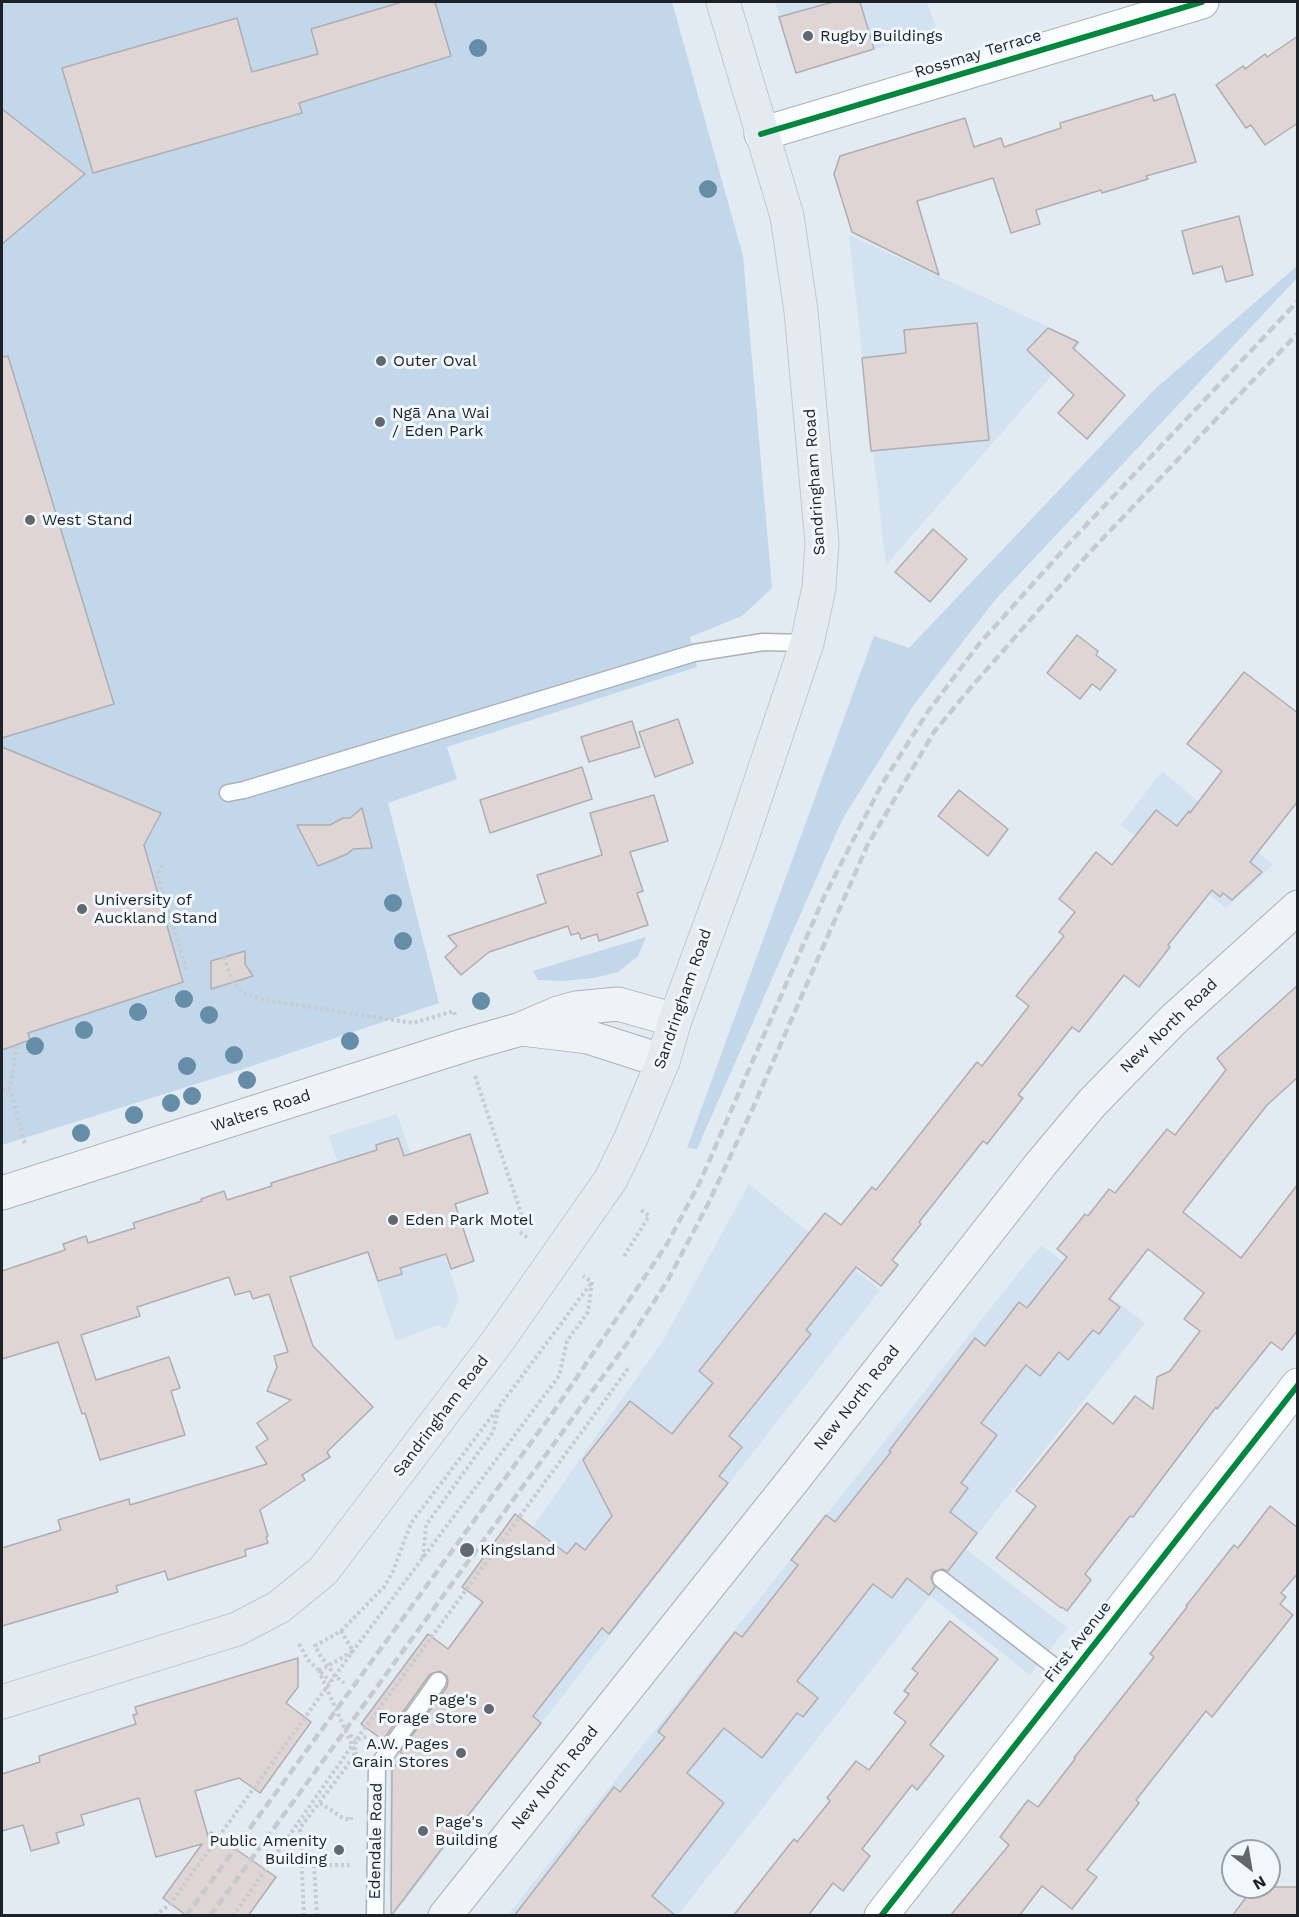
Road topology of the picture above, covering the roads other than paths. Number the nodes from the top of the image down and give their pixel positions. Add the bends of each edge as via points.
1 (723, 2) edge
2 (1202, 2) edge
3 (761, 134) junction
4 (807, 643) junction
5 (228, 793) dead end
6 (1298, 906) edge
7 (675, 1020) junction
8 (521, 1029) junction
9 (663, 1061) junction
10 (2, 1193) edge
11 (1298, 1385) edge
12 (941, 1579) dead end
13 (1068, 1677) junction
14 (438, 1681) dead end
15 (2, 1702) edge
16 (375, 1916) edge
17 (445, 1916) edge
18 (881, 1916) edge

1 - 3 main road, Sandringham Road
2 - 3 street, Rossmay Terrace
3 - 4 main road, Sandringham Road via 786,216 795,262 819,497 819,588
4 - 5 lane via 763,642 694,652
4 - 7 main road, Sandringham Road
6 - 17 main road, New North Road via 1173,1020 1092,1103
7 - 8 main road, Walters Road via 618,1004 604,1004 558,1013
7 - 9 main road, Sandringham Road
8 - 9 main road, Walters Road via 588,1037
8 - 10 main road, Walters Road
9 - 15 main road, Sandringham Road via 611,1179 497,1342 323,1571 279,1607 237,1629
11 - 13 street, First Avenue
12 - 13 lane
13 - 18 street, First Avenue
14 - 16 lane, Edendale Road via 377,1767

